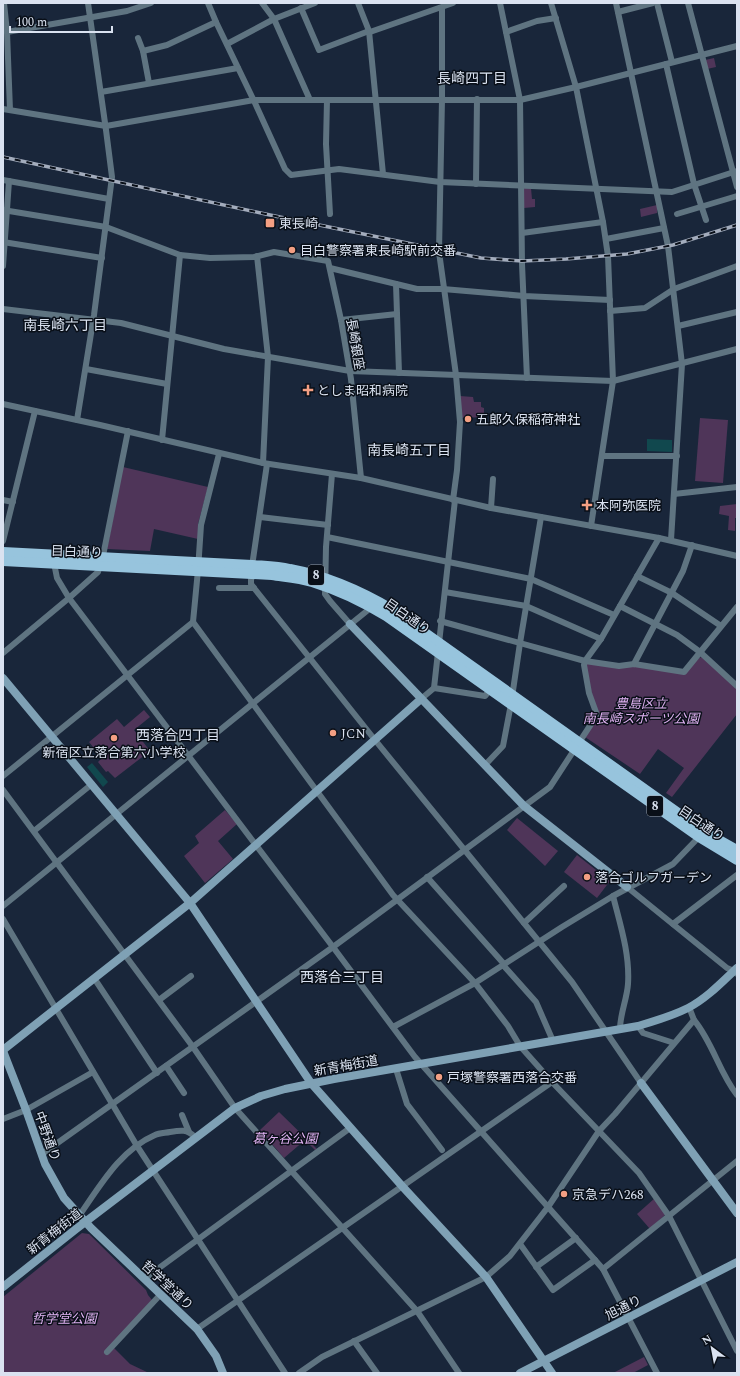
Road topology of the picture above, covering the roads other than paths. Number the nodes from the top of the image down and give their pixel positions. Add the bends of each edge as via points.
1 (4, 3) edge
2 (88, 3) edge
3 (151, 3) edge
4 (208, 3) edge
5 (262, 3) edge
6 (315, 3) edge
7 (358, 3) edge
8 (435, 3) edge
9 (453, 3) edge
10 (500, 3) edge
11 (551, 3) edge
12 (616, 3) edge
13 (653, 3) edge
14 (657, 3) edge
15 (688, 3) edge
16 (301, 8) junction
17 (440, 9) junction
18 (618, 12) junction
19 (90, 18) junction
20 (556, 18) junction
21 (274, 19) junction
22 (216, 22) junction
23 (369, 31) junction
24 (7, 32) junction
25 (506, 32) junction
26 (138, 38) dead end
27 (227, 44) junction
28 (737, 46) edge
29 (143, 51) junction
30 (702, 55) junction
31 (669, 63) junction
32 (238, 68) junction
33 (631, 73) junction
34 (149, 84) junction
35 (576, 87) junction
36 (101, 92) junction
37 (442, 99) junction
38 (477, 99) junction
39 (254, 100) junction
40 (310, 100) junction
41 (326, 100) junction
42 (376, 100) junction
43 (520, 100) junction
44 (6, 110) edge
45 (106, 126) junction
46 (327, 170) junction
47 (735, 172) edge
48 (383, 174) junction
49 (6, 181) edge
50 (440, 182) junction
51 (476, 184) junction
52 (695, 185) junction
53 (521, 186) junction
54 (737, 186) edge
55 (596, 189) junction
56 (656, 192) junction
57 (737, 196) edge
58 (109, 200) junction
59 (702, 207) junction
60 (5, 210) edge
61 (330, 214) dead end
62 (677, 214) dead end
63 (706, 220) dead end
64 (603, 222) junction
65 (106, 227) junction
66 (664, 228) junction
67 (522, 233) junction
68 (606, 239) junction
69 (4, 242) edge
70 (180, 255) junction
71 (257, 256) junction
72 (102, 258) junction
73 (3, 266) edge
74 (737, 266) edge
75 (330, 268) junction
76 (396, 284) junction
77 (443, 289) junction
78 (674, 289) junction
79 (524, 296) junction
80 (610, 300) junction
81 (3, 309) edge
82 (610, 311) junction
83 (737, 312) edge
84 (397, 314) junction
85 (94, 320) junction
86 (341, 320) junction
87 (678, 326) junction
88 (172, 336) junction
89 (737, 349) edge
90 (268, 357) junction
91 (682, 364) junction
92 (86, 369) junction
93 (350, 371) junction
94 (399, 373) junction
95 (456, 375) junction
96 (526, 378) junction
97 (613, 381) junction
98 (168, 384) junction
99 (3, 404) edge
100 (35, 411) junction
101 (77, 420) junction
102 (128, 431) junction
103 (162, 440) junction
104 (219, 454) junction
105 (602, 456) junction
106 (677, 456) junction
107 (265, 464) junction
108 (332, 474) junction
109 (361, 478) junction
110 (493, 479) dead end
111 (737, 487) edge
112 (674, 494) junction
113 (3, 500) edge
114 (454, 500) junction
115 (13, 502) junction
116 (491, 508) junction
117 (260, 517) junction
118 (541, 517) junction
119 (328, 525) junction
120 (591, 526) junction
121 (327, 538) junction
122 (659, 538) junction
123 (671, 540) junction
124 (3, 541) edge
125 (692, 545) junction
126 (3, 552) edge
127 (737, 556) edge
128 (3, 561) edge
129 (448, 562) junction
130 (54, 563) junction
131 (99, 565) junction
132 (198, 566) junction
133 (252, 569) junction
134 (637, 576) junction
135 (531, 579) junction
136 (326, 582) junction
137 (219, 588) dead end
138 (254, 588) junction
139 (445, 592) junction
140 (672, 593) junction
141 (69, 598) junction
142 (375, 604) junction
143 (526, 606) junction
144 (620, 606) junction
145 (737, 607) edge
146 (614, 615) junction
147 (440, 621) junction
148 (193, 622) junction
149 (656, 623) junction
150 (350, 624) junction
151 (721, 626) junction
152 (601, 639) junction
153 (520, 644) junction
154 (439, 649) junction
155 (700, 652) junction
156 (3, 653) edge
157 (309, 658) junction
158 (585, 661) junction
159 (634, 664) junction
160 (127, 675) junction
161 (3, 678) edge
162 (737, 686) edge
163 (434, 688) junction
164 (490, 690) junction
165 (421, 699) junction
166 (512, 700) junction
167 (253, 704) junction
168 (52, 736) junction
169 (375, 740) junction
170 (577, 746) junction
171 (188, 755) junction
172 (485, 765) junction
173 (3, 776) edge
174 (92, 784) junction
175 (3, 790) edge
176 (317, 792) junction
177 (524, 806) junction
178 (116, 814) junction
179 (34, 831) junction
180 (699, 837) junction
181 (256, 845) junction
182 (464, 850) junction
183 (737, 850) edge
184 (737, 860) edge
185 (57, 862) junction
186 (737, 875) edge
187 (427, 877) junction
188 (564, 886) dead end
189 (627, 887) junction
190 (613, 896) junction
191 (397, 900) junction
192 (190, 903) junction
193 (3, 906) edge
194 (3, 918) edge
195 (524, 923) junction
196 (673, 924) junction
197 (539, 942) junction
198 (332, 947) junction
199 (125, 954) junction
200 (504, 965) junction
201 (736, 971) edge
202 (191, 976) dead end
203 (94, 978) junction
204 (474, 983) junction
205 (159, 1000) junction
206 (256, 1001) junction
207 (689, 1007) junction
208 (56, 1008) junction
209 (694, 1020) junction
210 (638, 1026) junction
211 (393, 1027) junction
212 (620, 1029) junction
213 (604, 1032) junction
214 (553, 1041) junction
215 (674, 1044) junction
216 (520, 1046) junction
217 (193, 1047) junction
218 (3, 1051) edge
219 (420, 1064) junction
220 (166, 1066) junction
221 (396, 1068) junction
222 (93, 1072) junction
223 (157, 1073) junction
224 (552, 1082) junction
225 (310, 1083) junction
226 (641, 1084) junction
227 (184, 1093) dead end
228 (737, 1095) edge
229 (113, 1104) junction
230 (235, 1108) junction
231 (26, 1110) junction
232 (182, 1116) dead end
233 (3, 1118) edge
234 (350, 1128) junction
235 (599, 1131) junction
236 (480, 1132) junction
237 (192, 1135) junction
238 (137, 1146) junction
239 (444, 1153) junction
240 (42, 1154) junction
241 (737, 1161) edge
242 (153, 1170) junction
243 (292, 1171) junction
244 (713, 1180) junction
245 (402, 1186) junction
246 (548, 1207) junction
247 (737, 1213) edge
248 (669, 1216) junction
249 (82, 1219) junction
250 (342, 1227) junction
251 (576, 1238) junction
252 (198, 1240) junction
253 (520, 1244) junction
254 (595, 1260) junction
255 (737, 1262) edge
256 (536, 1267) junction
257 (603, 1269) junction
258 (486, 1277) junction
259 (144, 1279) junction
260 (702, 1280) junction
261 (3, 1287) edge
262 (160, 1295) junction
263 (238, 1300) junction
264 (416, 1311) junction
265 (629, 1318) junction
266 (196, 1329) junction
267 (354, 1341) junction
268 (737, 1351) edge
269 (107, 1352) dead end
270 (543, 1361) junction
271 (223, 1373) edge
272 (285, 1373) edge
273 (299, 1373) edge
274 (376, 1373) edge
275 (459, 1373) edge
276 (520, 1373) edge
277 (552, 1373) edge
278 (657, 1373) edge

1 - 24 street
2 - 19 street
3 - 19 street via 127,11
4 - 22 street
5 - 21 street
6 - 16 street
7 - 23 street
8 - 17 street
9 - 17 street
10 - 25 street
11 - 20 street
12 - 18 street
13 - 18 street
14 - 31 street
15 - 30 street
16 - 21 street
16 - 23 street via 319,50
17 - 23 street
17 - 37 street
18 - 33 street
19 - 24 street
19 - 36 street
20 - 25 street via 537,21
20 - 35 street
21 - 27 street
21 - 40 street
22 - 27 street
22 - 29 street via 167,45
23 - 42 street
24 - 44 street
25 - 43 street
26 - 29 street
27 - 32 street
28 - 30 street
29 - 34 street
30 - 31 street
30 - 47 street
31 - 33 street
31 - 52 street
32 - 34 street
32 - 39 street
33 - 35 street
33 - 56 street
34 - 36 street
35 - 43 street
35 - 55 street
36 - 45 street
37 - 38 street
37 - 42 street
37 - 50 street
38 - 43 street
38 - 51 street
39 - 40 street
39 - 45 street
39 - 46 street via 288,173 294,175
40 - 41 street
41 - 42 street
41 - 46 street
42 - 48 street
43 - 53 street
44 - 45 street
45 - 58 street via 112,177
46 - 48 street via 350,169
46 - 61 street
47 - 52 street
47 - 54 street
48 - 50 street
49 - 58 street
49 - 60 street
50 - 51 street
50 - 77 street via 439,252
51 - 53 street
52 - 56 street via 672,192
52 - 59 street
53 - 55 street
53 - 67 street
55 - 56 street
55 - 64 street
56 - 66 street
57 - 59 street
58 - 65 street
59 - 62 street
59 - 63 street
60 - 65 street
60 - 69 street
64 - 67 street
64 - 68 street
65 - 70 street
65 - 72 street
66 - 68 street
66 - 78 street
67 - 79 street
68 - 80 street
69 - 72 street
69 - 73 street
70 - 71 street via 210,258
70 - 88 street
71 - 75 street, 長崎銀座 via 274,252 328,261
71 - 90 street
72 - 85 street
74 - 78 street
75 - 76 street
75 - 86 street, 長崎銀座
76 - 77 street via 418,289
76 - 84 street
77 - 79 street
77 - 95 street
78 - 82 street via 645,308
78 - 87 street
79 - 80 street
79 - 96 street
80 - 82 street
81 - 85 street
82 - 97 street
83 - 87 street
84 - 86 street
84 - 94 street
85 - 88 street via 121,323
85 - 92 street
86 - 93 street, 長崎銀座
87 - 91 street
88 - 90 street
88 - 98 street
89 - 91 street
90 - 93 street
90 - 107 street
91 - 97 street
91 - 106 street
92 - 98 street
92 - 101 street
93 - 94 street
93 - 109 street, 長崎銀座
94 - 95 street
95 - 96 street
95 - 114 street via 460,422
96 - 97 street
97 - 105 street
98 - 103 street
99 - 100 street
100 - 101 street
100 - 115 street
101 - 102 street
102 - 103 street
102 - 131 street
103 - 104 street
104 - 107 street
104 - 132 street via 201,525
105 - 106 street
105 - 120 street
106 - 112 street
107 - 108 street
107 - 117 street
108 - 109 street
108 - 119 street
109 - 114 street
110 - 116 street
111 - 112 street
112 - 123 street
113 - 115 street
114 - 116 street
114 - 129 street
115 - 124 street
116 - 118 street
117 - 119 street
117 - 133 street
118 - 120 street
118 - 135 street
119 - 121 street
120 - 122 street
121 - 129 street
121 - 136 street
122 - 123 street
122 - 134 street
123 - 125 street
125 - 127 street
125 - 140 street
126 - 131 main road, 目白通り / 8
128 - 130 main road, 目白通り / 8
129 - 135 street
129 - 139 street
130 - 131 main road, 目白通り / 8
130 - 141 street via 57,578
131 - 132 main road, 目白通り / 8
131 - 141 street
132 - 133 main road, 目白通り / 8
132 - 148 street
133 - 136 main road, 目白通り / 8 via 311,582
133 - 138 street via 251,584
134 - 140 street
134 - 144 street
135 - 143 street
135 - 146 street
136 - 142 main road, 目白通り / 8 via 358,600
136 - 150 street via 326,594 330,601
137 - 138 street
138 - 157 street
139 - 143 street
139 - 147 street
140 - 149 street
140 - 151 street
141 - 156 street
141 - 160 street
142 - 150 street
142 - 154 main road, 目白通り / 8 via 386,616
143 - 152 street
143 - 153 street
144 - 146 street
144 - 149 street
145 - 151 street
146 - 152 street
147 - 153 street
147 - 154 street
148 - 160 street
148 - 167 street
149 - 155 street
149 - 159 street
150 - 157 street
150 - 165 street
151 - 155 street
152 - 158 street
153 - 158 street
153 - 166 street
154 - 163 street
154 - 164 main road, 目白通り / 8
154 - 166 main road, 目白通り / 8
155 - 159 street via 684,672
155 - 162 street
157 - 167 street
157 - 169 street
158 - 159 street via 619,666
158 - 170 street via 590,693 597,715
160 - 168 street
160 - 171 street
161 - 168 street
163 - 164 street via 484,696
163 - 165 street
164 - 166 main road, 目白通り / 8
165 - 169 street
165 - 172 street
166 - 170 main road, 目白通り / 8
166 - 172 street via 503,746
167 - 171 street
167 - 176 street
168 - 173 street
168 - 174 street
169 - 176 street
169 - 182 street
170 - 177 street via 550,787
170 - 180 main road, 目白通り / 8
170 - 183 main road, 目白通り / 8 via 705,832
171 - 178 street
171 - 181 street
172 - 177 street
174 - 178 street
174 - 179 street
175 - 179 street
176 - 181 street
176 - 191 street
177 - 182 street
177 - 189 street
178 - 185 street
178 - 192 street
179 - 185 street
180 - 184 main road, 目白通り / 8
180 - 189 street via 673,864
181 - 192 street
181 - 198 street
182 - 187 street
182 - 195 street
185 - 193 street
185 - 199 street
186 - 196 street
187 - 191 street
187 - 200 street
188 - 195 street
189 - 190 street
189 - 196 street
190 - 197 street
190 - 212 street via 628,966 628,985
191 - 198 street
191 - 204 street
192 - 199 street
192 - 206 street
194 - 208 street
195 - 197 street
196 - 201 street via 726,968
197 - 200 street
197 - 213 street via 580,993
198 - 206 street
198 - 211 street
199 - 203 street
199 - 205 street
200 - 204 street
200 - 214 street via 536,1002
201 - 207 street, 新青梅街道
202 - 205 street
203 - 208 street
203 - 223 street
204 - 211 street
204 - 216 street via 508,1026
205 - 217 street
206 - 217 street
206 - 225 street
207 - 209 street
207 - 210 street, 新青梅街道
208 - 218 street
208 - 222 street
209 - 215 street
209 - 228 street via 706,1036 723,1073
210 - 212 street, 新青梅街道
210 - 215 street via 643,1033
211 - 219 street
212 - 213 street, 新青梅街道
213 - 214 street, 新青梅街道
213 - 226 street
214 - 216 street, 新青梅街道
215 - 226 street
216 - 219 street, 新青梅街道
216 - 224 street
217 - 220 street
217 - 230 street
218 - 231 street, 中野通り
219 - 221 street, 新青梅街道
219 - 236 street
220 - 223 street
220 - 227 street
221 - 225 street, 新青梅街道
221 - 239 street via 407,1104
222 - 229 street
222 - 231 street
223 - 229 street
224 - 235 street
224 - 236 street
225 - 230 street, 新青梅街道 via 262,1096
225 - 234 street
226 - 235 street
226 - 244 street
229 - 238 street
229 - 240 street
230 - 237 street, 新青梅街道
230 - 243 street
231 - 233 street
231 - 240 street, 中野通り
232 - 237 street
234 - 243 street
234 - 245 street
235 - 246 street
235 - 248 street via 639,1173
236 - 239 street
236 - 246 street
237 - 238 street via 182,1130 156,1135
237 - 242 street, 新青梅街道
238 - 242 street
238 - 249 street via 117,1164 102,1183
239 - 245 street
240 - 249 street, 中野通り via 64,1198
241 - 244 street
242 - 249 street, 新青梅街道
242 - 252 street
243 - 250 street
243 - 252 street
244 - 247 street
244 - 248 street
245 - 250 street
245 - 258 street
246 - 251 street
246 - 253 street
248 - 257 street
248 - 260 street
249 - 259 street, 哲学堂通り
249 - 261 street, 新青梅街道
250 - 263 street
250 - 264 street
251 - 254 street
251 - 256 street
252 - 259 street
252 - 263 street
253 - 256 street
253 - 258 street
254 - 256 street via 553,1290
254 - 257 street
255 - 260 street, 旭通り
257 - 265 street
258 - 264 street
258 - 270 street
259 - 262 street, 哲学堂通り
260 - 265 street, 旭通り
260 - 268 street
262 - 266 street, 哲学堂通り
262 - 269 street
263 - 266 street
263 - 272 street
264 - 267 street
264 - 275 street
265 - 270 street, 旭通り
265 - 278 street
266 - 271 street, 哲学堂通り via 216,1356
267 - 273 street via 322,1357
267 - 274 street
270 - 276 street, 旭通り
270 - 277 street

